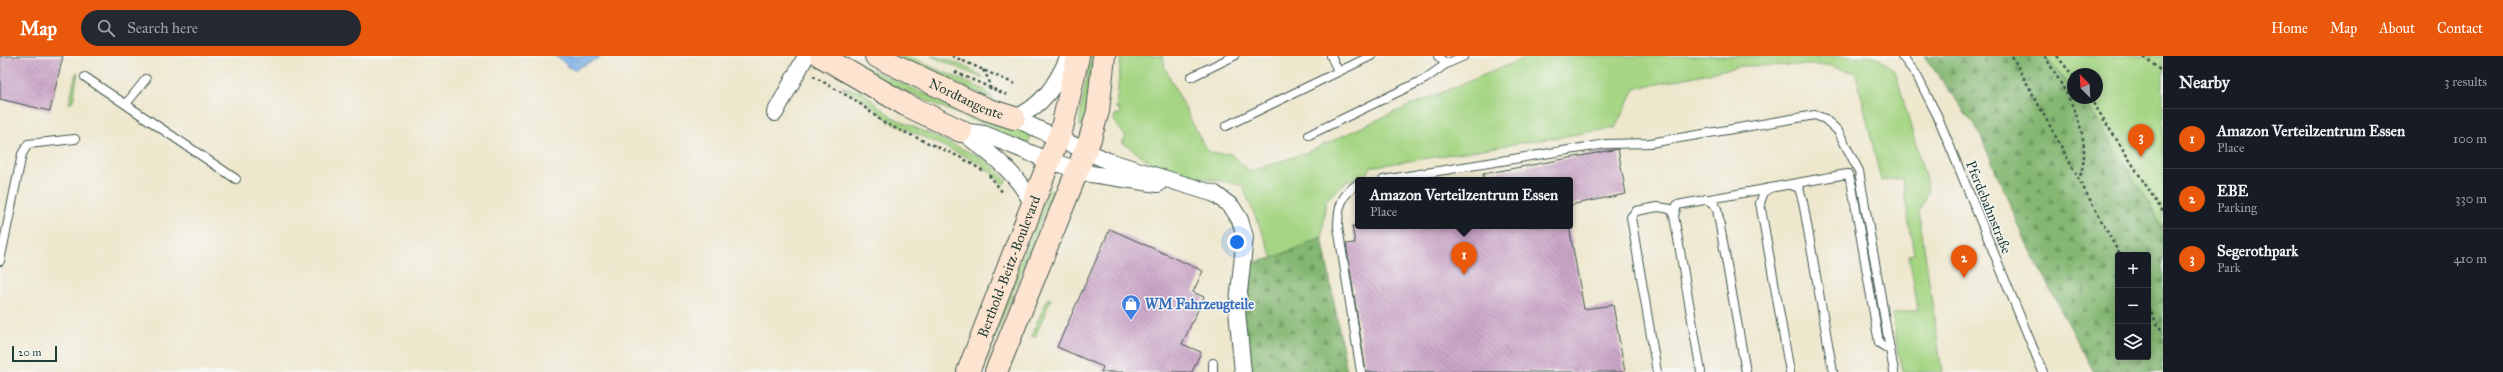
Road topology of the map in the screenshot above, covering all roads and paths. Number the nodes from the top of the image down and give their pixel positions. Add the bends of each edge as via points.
1 (821, 56) edge
2 (876, 56) edge
3 (952, 56) edge
4 (1069, 56) edge
5 (1078, 56) edge
6 (1104, 56) edge
7 (1234, 56) edge
8 (1330, 56) edge
9 (1371, 56) edge
10 (1438, 56) edge
11 (1464, 56) edge
12 (1902, 56) edge
13 (2012, 56) edge
14 (2045, 56) edge
15 (2057, 56) edge
16 (2144, 56) edge
17 (802, 62) edge
18 (1446, 64) junction
19 (2067, 68) edge
20 (952, 71) dead end
21 (1338, 71) junction
22 (2163, 73) edge
23 (85, 77) dead end
24 (1191, 77) dead end
25 (146, 80) dead end
26 (1015, 84) dead end
27 (126, 104) junction
28 (2094, 104) edge
29 (1014, 108) junction
30 (774, 113) dead end
31 (1226, 126) dead end
32 (961, 131) junction
33 (1309, 135) dead end
34 (75, 138) dead end
35 (1058, 139) junction
36 (1050, 161) junction
37 (1081, 161) junction
38 (1402, 177) edge
39 (236, 179) dead end
40 (2079, 180) junction
41 (1791, 185) junction
42 (1355, 186) edge
43 (1771, 188) junction
44 (1003, 193) dead end
45 (1706, 199) junction
46 (1033, 205) junction
47 (2163, 212) edge
48 (1674, 216) junction
49 (2118, 252) edge
50 (0, 261) edge
51 (2151, 312) edge
52 (2163, 334) edge
53 (1890, 350) junction
54 (1213, 363) dead end
55 (968, 372) edge
56 (996, 372) edge
57 (1213, 372) edge
58 (1243, 372) edge
59 (1361, 372) edge
60 (1657, 372) edge
61 (1701, 372) edge
62 (1746, 372) edge
63 (1790, 372) edge
64 (1833, 372) edge
65 (1894, 372) edge
66 (2043, 372) edge

1 - 32 main road, Nordtangente via 906,105
2 - 29 main road, Nordtangente via 986,109
3 - 26 path
4 - 29 street via 1061,74 1041,101 1026,113
5 - 35 main road, Berthold-Beitz-Boulevard via 1070,101
6 - 37 main road, Berthold-Beitz-Boulevard via 1098,111
7 - 24 lane
8 - 21 lane
9 - 21 lane
10 - 18 lane
11 - 18 lane
12 - 66 lane, Pferdebahnstraße via 1916,74 1937,116
13 - 40 path
14 - 40 path via 2076,116 2085,140 2085,160
15 - 19 path
16 - 22 path
17 - 30 street
17 - 44 path via 889,125 975,165 987,173
18 - 33 lane via 1425,78
20 - 29 path
21 - 31 lane
23 - 27 lane
25 - 27 lane
27 - 39 lane
28 - 47 path
29 - 35 street, Nordtangente
32 - 36 street, Nordtangente via 984,134
32 - 46 street, Nordtangente via 1001,162
34 - 50 lane via 28,144 22,154
35 - 36 main road, Berthold-Beitz-Boulevard
35 - 37 street
36 - 37 street
36 - 46 main road, Berthold-Beitz-Boulevard
37 - 56 main road, Berthold-Beitz-Boulevard
37 - 58 street via 1114,179 1209,192 1223,199 1234,209 1242,224 1245,244 1237,316
38 - 53 lane via 1606,144 1650,143 1815,115 1825,119 1838,131 1859,171
40 - 49 path
41 - 43 lane
41 - 53 lane via 1848,174 1879,343
41 - 64 lane via 1799,188 1803,202
42 - 59 lane via 1340,204 1338,227
43 - 45 lane
43 - 63 lane via 1764,192 1760,203
45 - 48 lane via 1680,203 1675,209
45 - 62 lane via 1712,202 1717,210
46 - 55 main road, Berthold-Beitz-Boulevard
48 - 60 lane via 1671,209 1658,207 1636,211 1631,217
48 - 61 lane
51 - 52 path
53 - 65 lane
54 - 57 lane

